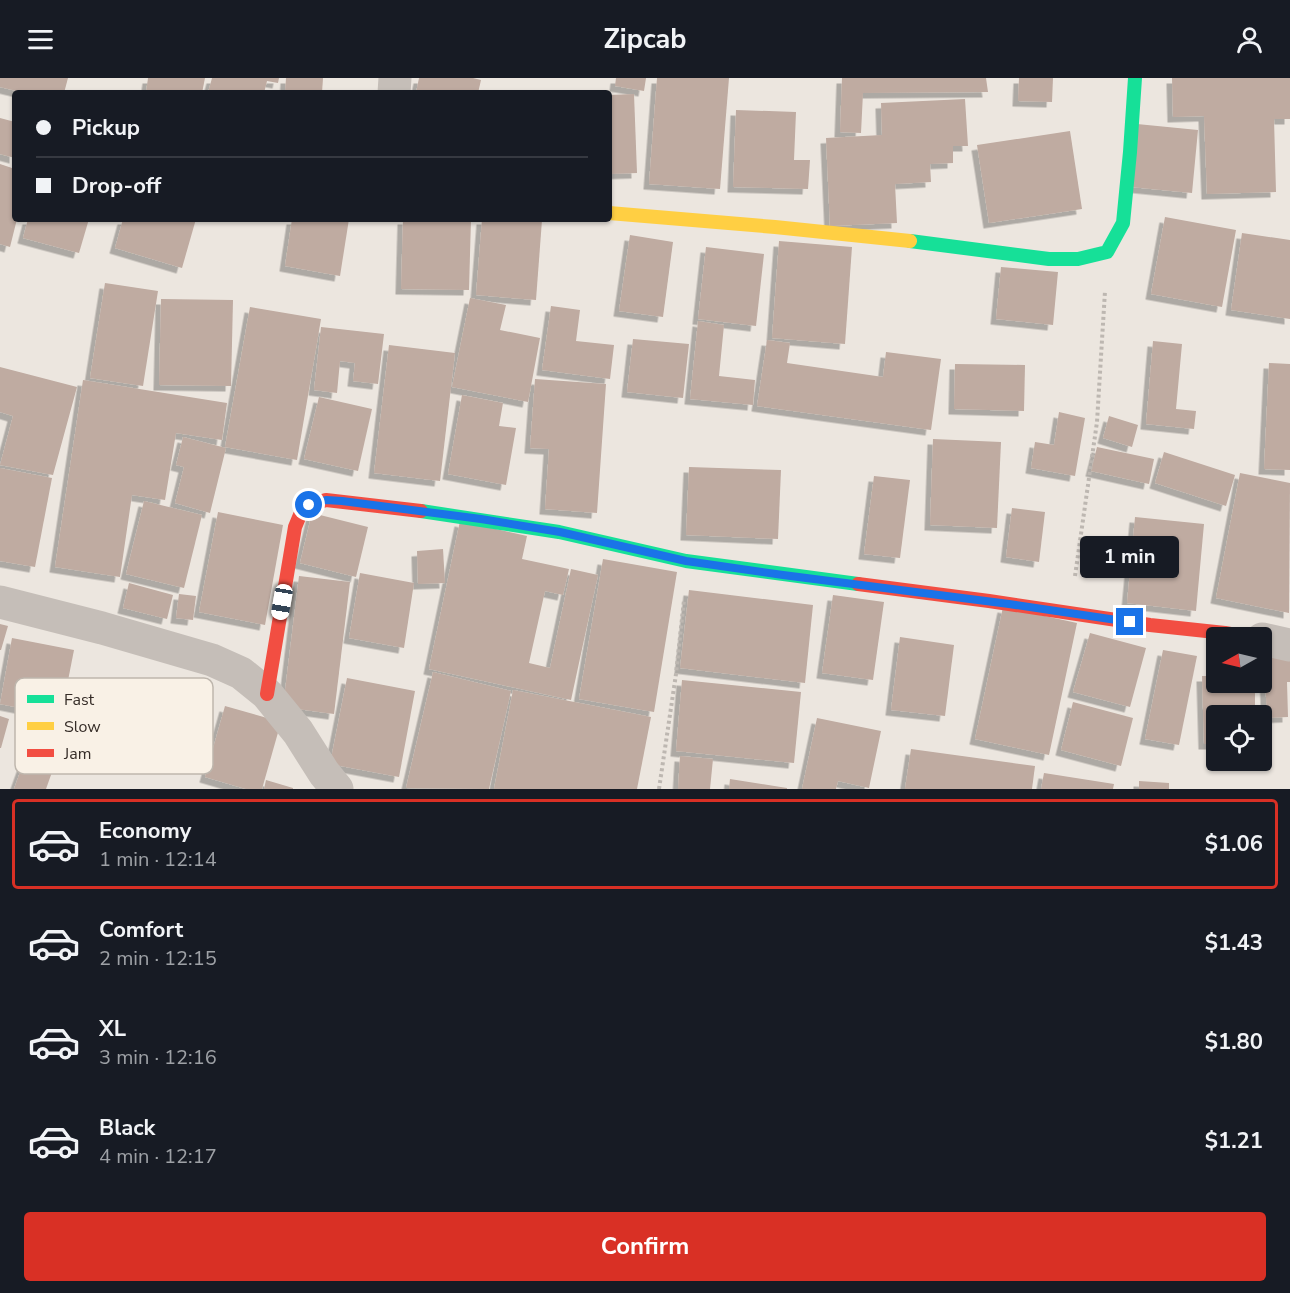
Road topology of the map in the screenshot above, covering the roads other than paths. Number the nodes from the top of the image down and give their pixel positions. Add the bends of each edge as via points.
1 (1135, 78) edge
2 (612, 213) edge
3 (0, 602) edge
4 (1206, 631) edge
5 (1272, 641) edge
6 (1290, 645) edge
7 (267, 694) junction
8 (337, 789) edge

1 - 2 street via 1123,223 1107,252 1078,259 1049,259 888,238
3 - 7 street via 212,660 241,673
4 - 7 street via 686,561 560,532 326,500 309,505 295,527
5 - 6 street
7 - 8 street

